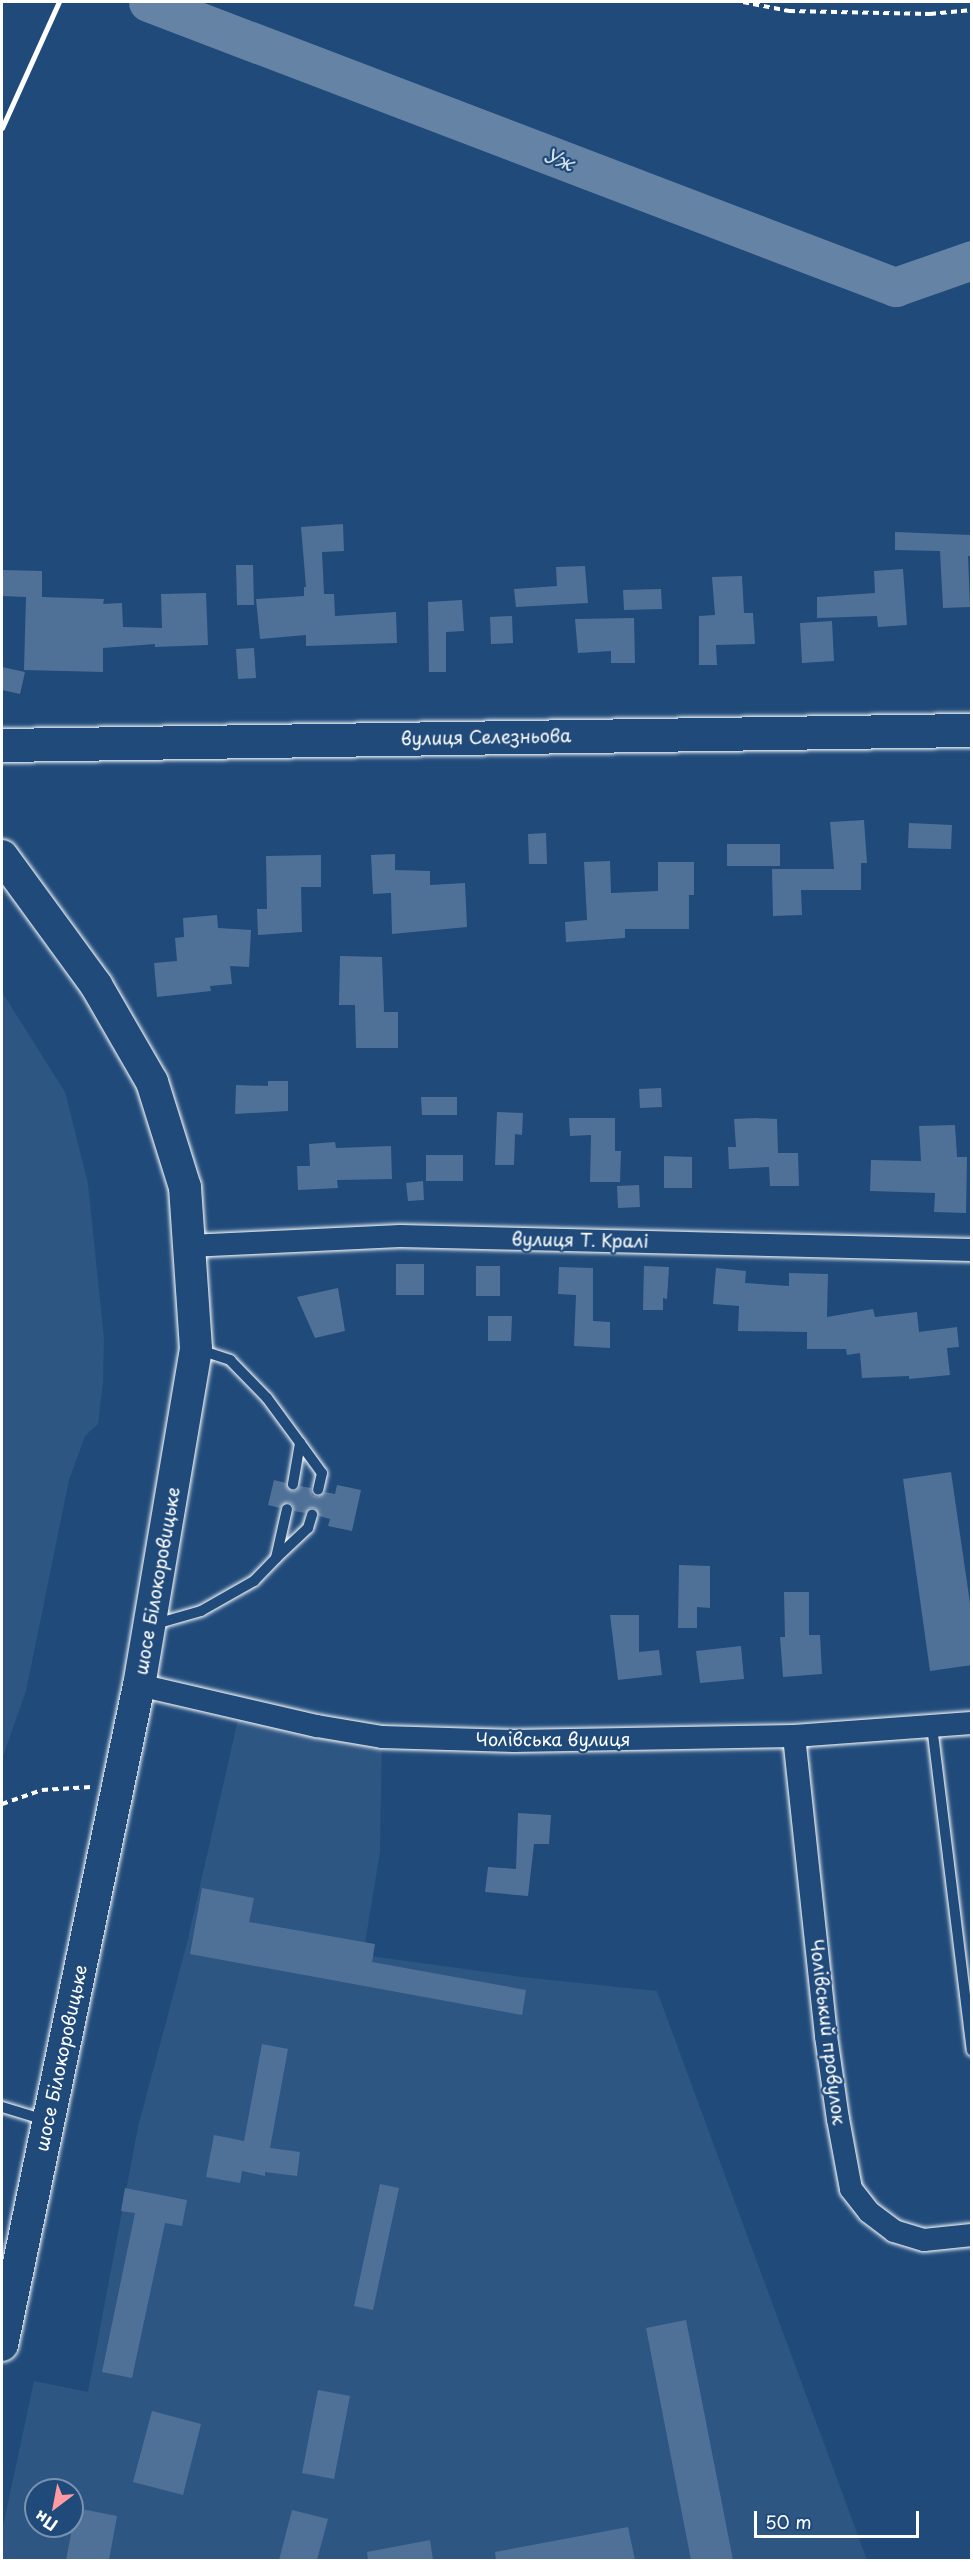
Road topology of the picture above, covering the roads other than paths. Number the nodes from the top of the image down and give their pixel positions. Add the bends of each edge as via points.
1 (972, 730) edge
2 (2, 745) edge
3 (2, 856) edge
4 (189, 1246) junction
5 (972, 1250) edge
6 (196, 1349) junction
7 (300, 1443) junction
8 (293, 1484) dead end
9 (318, 1490) dead end
10 (287, 1509) dead end
11 (312, 1515) dead end
12 (276, 1558) junction
13 (149, 1626) junction
14 (139, 1685) junction
15 (972, 1723) edge
16 (932, 1726) junction
17 (794, 1736) junction
18 (972, 2051) edge
19 (2, 2107) edge
20 (48, 2121) junction
21 (972, 2235) edge
22 (2, 2345) edge

1 - 2 highway, вулиця Селезньова
3 - 4 main road, шосе Білокоровицьке via 96,985 152,1082 185,1187
4 - 5 street, вулиця Т. Кралі via 400,1236
4 - 6 main road, шосе Білокоровицьке
6 - 7 lane via 230,1360 267,1398
6 - 13 main road, шосе Білокоровицьке
7 - 8 lane
7 - 9 lane via 322,1473
10 - 12 lane
11 - 12 lane via 308,1528
12 - 13 lane via 254,1581 201,1611
13 - 14 main road, шосе Білокоровицьке
14 - 17 street, Чолівська вулиця via 382,1737 514,1741
14 - 20 main road, шосе Білокоровицьке
15 - 16 street, Чолівська вулиця
16 - 17 street, Чолівська вулиця
16 - 18 lane
17 - 21 street, Чолівський провулок via 826,2036 852,2189 869,2212 894,2231 924,2240
19 - 20 lane
20 - 22 main road, шосе Білокоровицьке

